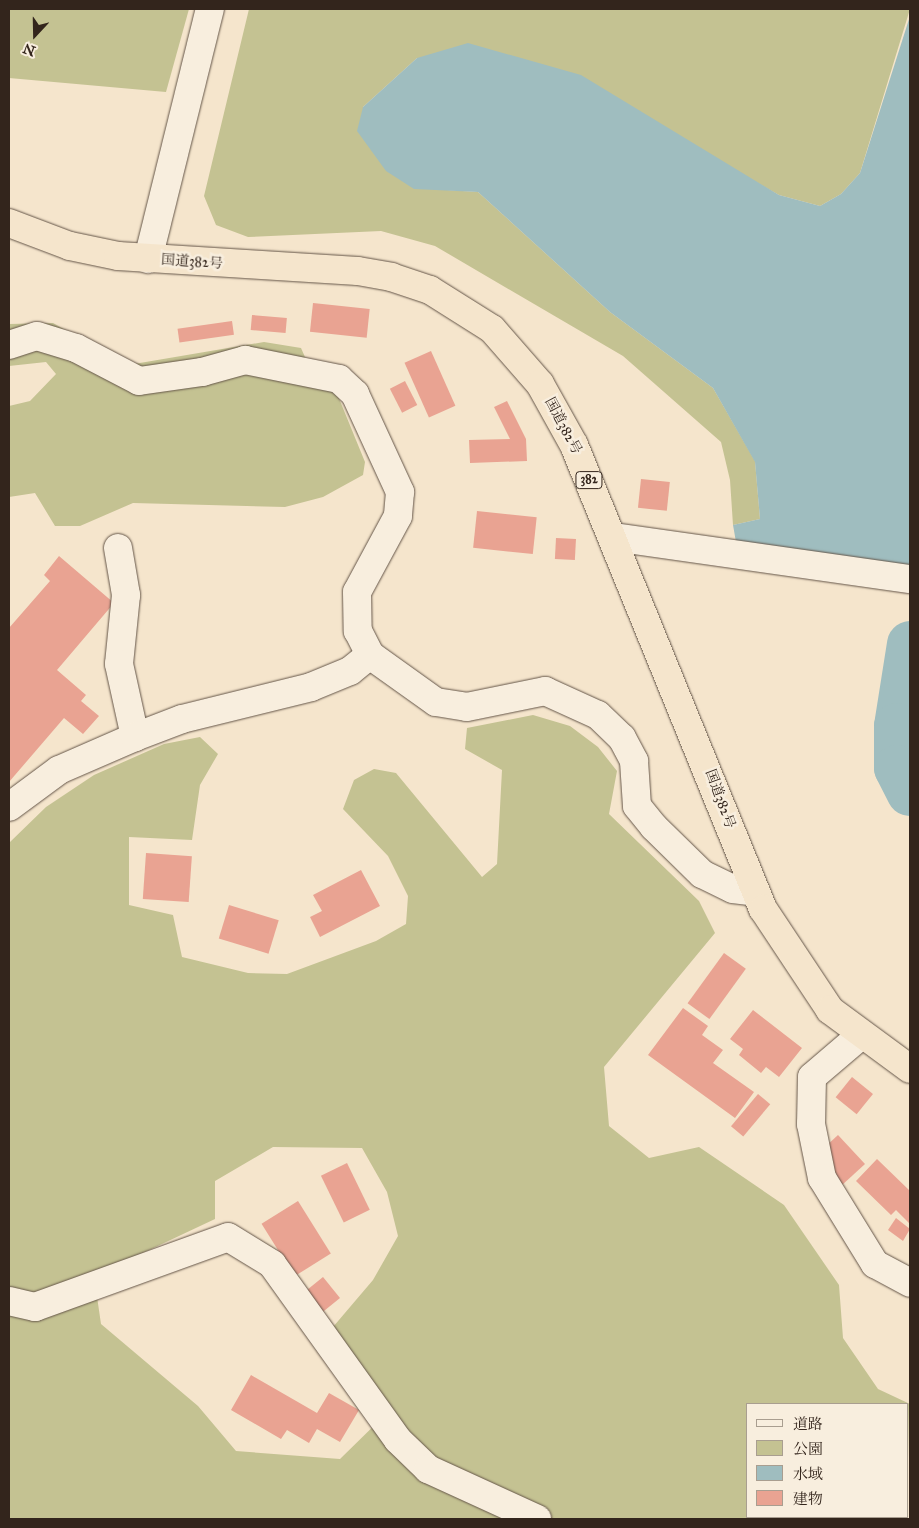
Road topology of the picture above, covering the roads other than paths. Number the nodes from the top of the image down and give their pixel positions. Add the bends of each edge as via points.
1 (210, 9) edge
2 (9, 223) edge
3 (148, 259) junction
4 (9, 345) edge
5 (614, 537) junction
6 (118, 548) dead end
7 (910, 579) edge
8 (370, 655) junction
9 (135, 737) junction
10 (9, 807) edge
11 (756, 892) junction
12 (860, 1036) junction
13 (910, 1069) edge
14 (910, 1284) edge
15 (9, 1301) edge
16 (538, 1519) edge

1 - 3 street
2 - 3 highway, 国道382号 / 382 via 70,246
3 - 5 highway, 国道382号 / 382 via 358,271 430,290 468,310 516,352 540,384 574,445
4 - 8 street via 38,336 76,348 139,381 202,372 246,360 339,379 355,394 400,492 395,523 357,592 358,631
5 - 7 street
5 - 11 highway, 国道382号 / 382
6 - 9 street via 126,595 119,664
8 - 9 street via 350,671 311,687 182,719
8 - 11 street via 436,702 467,707 545,691 598,716 622,738 634,761 637,806 654,828 702,874 733,889
9 - 10 street via 59,770
11 - 12 highway, 国道382号 / 382 via 830,1010
12 - 13 highway, 国道382号 / 382
12 - 14 street via 812,1077 811,1124 822,1178 875,1264
15 - 16 street via 35,1307 228,1236 272,1264 398,1440 428,1469

